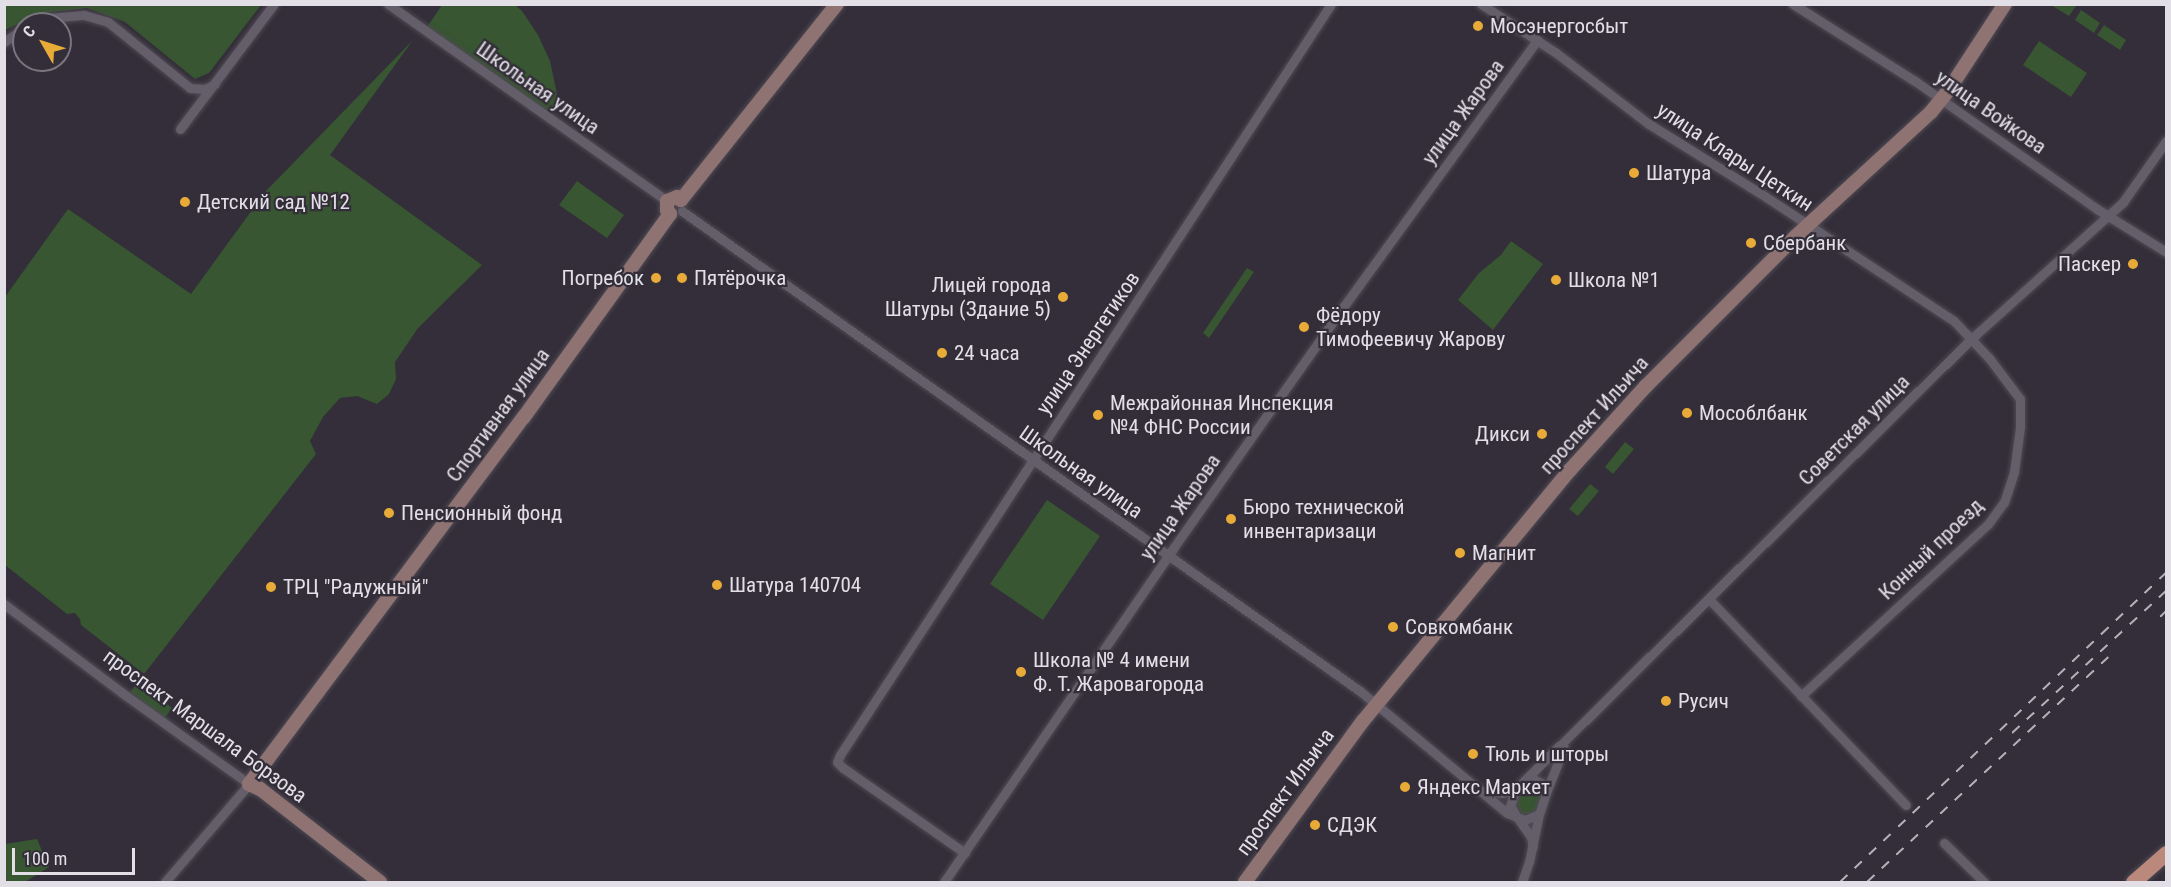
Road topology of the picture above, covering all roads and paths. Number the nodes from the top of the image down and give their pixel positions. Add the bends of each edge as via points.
1 (274, 4) edge
2 (388, 4) edge
3 (837, 4) edge
4 (1331, 4) edge
5 (1480, 4) edge
6 (1793, 4) edge
7 (2005, 4) edge
8 (72, 16) edge
9 (1537, 40) junction
10 (215, 84) junction
11 (1941, 99) junction
12 (180, 129) dead end
13 (2166, 141) edge
14 (675, 207) junction
15 (2109, 215) junction
16 (1808, 225) junction
17 (2166, 252) edge
18 (1971, 339) junction
19 (1032, 460) junction
20 (1169, 554) junction
21 (1709, 599) junction
22 (4, 604) edge
23 (1801, 696) junction
24 (1377, 704) junction
25 (1565, 743) junction
26 (1526, 780) junction
27 (249, 784) junction
28 (1516, 789) junction
29 (1481, 790) junction
30 (1546, 793) junction
31 (1906, 805) dead end
32 (1539, 814) junction
33 (1517, 818) junction
34 (1944, 843) dead end
35 (1533, 847) junction
36 (965, 853) junction
37 (2166, 853) edge
38 (165, 882) edge
39 (380, 882) edge
40 (944, 882) edge
41 (1245, 882) edge
42 (1522, 882) edge
43 (1984, 882) edge
44 (2133, 882) edge

1 - 10 street
2 - 14 street, Школьная улица
3 - 14 street, Спортивная улица
4 - 19 street, улица Энергетиков
5 - 9 street, улица Клары Цеткин
6 - 11 street, улица Войкова
7 - 11 street, проспект Ильича
8 - 10 street via 108,22 190,88 205,90
9 - 16 street, улица Клары Цеткин via 1649,124
9 - 20 street, улица Жарова
10 - 12 street
11 - 15 street, улица Войкова
11 - 16 street, проспект Ильича
13 - 15 street, Советская улица via 2123,202
14 - 19 street, Школьная улица
14 - 27 street, Спортивная улица
15 - 17 street, улица Войкова
15 - 18 street, Советская улица
16 - 18 street, улица Клары Цеткин via 1954,321
16 - 24 street, проспект Ильича via 1601,435
18 - 21 street, Советская улица
18 - 23 street, Конный проезд via 2020,399 2014,472 2004,502 1988,524
19 - 20 street, Школьная улица
19 - 36 street, улица Энергетиков via 837,762
20 - 24 street, Школьная улица
20 - 36 street, улица Жарова
21 - 23 street
21 - 25 street, Советская улица
22 - 27 street, проспект Маршала Борзова
23 - 31 street
24 - 29 street, Школьная улица
24 - 41 street, проспект Ильича
25 - 26 street, Советская улица
25 - 30 street, Советская улица
26 - 28 street
26 - 30 street via 1541,783
27 - 38 street
27 - 39 street, проспект Маршала Борзова
28 - 29 street via 1494,793
28 - 33 street via 1510,806
29 - 33 street, Школьная улица
30 - 32 street
32 - 33 street via 1525,820
32 - 35 street
33 - 35 street via 1531,837
34 - 43 street
35 - 42 street
36 - 40 street, улица Жарова
37 - 44 main road

